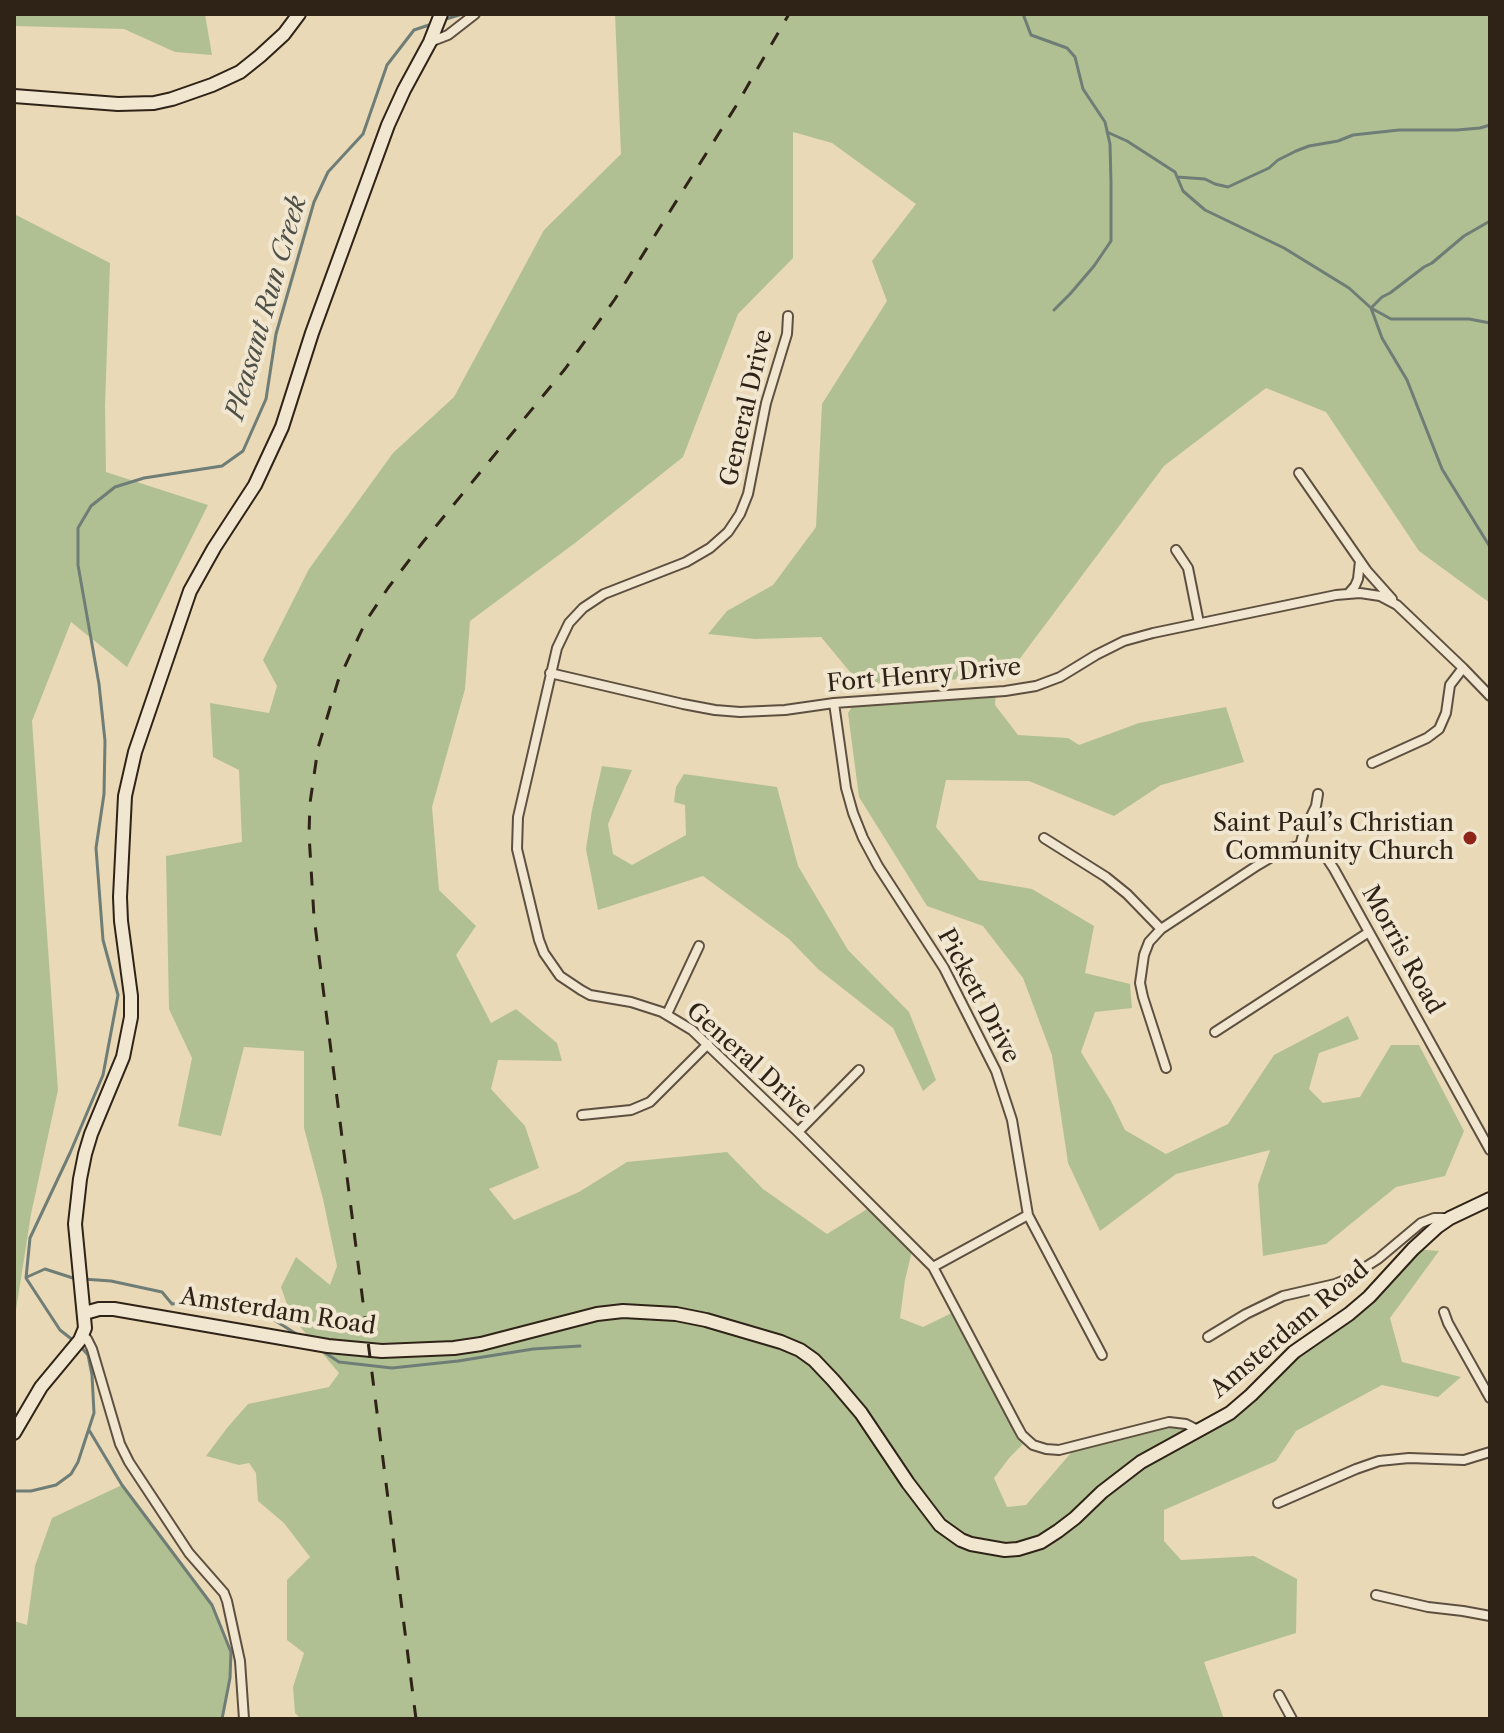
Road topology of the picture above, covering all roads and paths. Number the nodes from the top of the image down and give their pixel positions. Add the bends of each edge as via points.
1 (299, 14) edge
2 (441, 14) edge
3 (475, 14) edge
4 (433, 38) junction
5 (14, 96) edge
6 (788, 316) dead end
7 (1299, 473) dead end
8 (1176, 550) dead end
9 (1360, 561) junction
10 (1349, 593) junction
11 (1397, 605) junction
12 (1199, 623) junction
13 (1463, 668) junction
14 (550, 673) junction
15 (1490, 696) edge
16 (834, 703) junction
17 (1372, 763) dead end
18 (1318, 794) dead end
19 (1044, 838) dead end
20 (1300, 846) junction
21 (1161, 929) junction
22 (1369, 932) junction
23 (699, 946) dead end
24 (667, 1014) junction
25 (1215, 1032) dead end
26 (708, 1044) junction
27 (1166, 1068) dead end
28 (859, 1070) dead end
29 (582, 1115) dead end
30 (798, 1132) junction
31 (1490, 1150) edge
32 (1490, 1199) edge
33 (1028, 1215) junction
34 (1450, 1218) junction
35 (933, 1267) junction
36 (1444, 1312) dead end
37 (85, 1313) junction
38 (1208, 1337) dead end
39 (82, 1338) junction
40 (1102, 1355) dead end
41 (1490, 1398) edge
42 (1198, 1430) junction
43 (14, 1433) edge
44 (1490, 1452) edge
45 (1278, 1503) dead end
46 (1376, 1595) dead end
47 (1490, 1616) edge
48 (1279, 1695) dead end
49 (244, 1719) edge
50 (1292, 1719) edge

1 - 5 street via 240,72 172,99 118,104
2 - 4 street
3 - 4 street via 448,35
4 - 37 street via 388,125 263,471 190,591 130,767 120,897 131,1017 123,1057 91,1134 80,1179 75,1224
6 - 14 street, General Drive via 748,494 728,532 686,562 604,594 583,608 562,635
7 - 9 street
8 - 12 street via 1188,568
9 - 10 street
9 - 11 street
10 - 11 street, Fort Henry Drive via 1371,594
10 - 12 street, Fort Henry Drive
11 - 13 street, Fort Henry Drive
12 - 16 street, Fort Henry Drive via 1124,641 1060,677 1022,689
13 - 15 street, Fort Henry Drive
13 - 17 street via 1450,685 1439,729
14 - 16 street, Fort Henry Drive via 715,710 762,712
14 - 24 street, General Drive via 518,817 517,849 539,940 560,976 581,990
16 - 33 street, Pickett Drive via 853,813 878,866 944,968 996,1071 1012,1120
18 - 20 street
19 - 21 street via 1106,877
20 - 21 street via 1258,865
20 - 22 street, Morris Road via 1326,857
21 - 27 street via 1149,942 1140,983
22 - 25 street
22 - 31 street, Morris Road
23 - 24 street
24 - 26 street, General Drive
26 - 29 street via 650,1102 631,1110
26 - 30 street, General Drive
28 - 30 street
30 - 35 street, General Drive
32 - 34 street, Amsterdam Road
33 - 35 street
33 - 40 street, Pickett Drive
34 - 38 street via 1421,1223 1345,1280 1283,1296
34 - 42 street, Amsterdam Road via 1349,1314 1294,1352 1239,1405
35 - 42 street, General Drive via 1022,1435 1033,1445 1059,1450 1169,1422
36 - 41 street
37 - 39 street
37 - 42 street, Amsterdam Road via 114,1309 382,1351 481,1344 597,1314 648,1311 706,1320 793,1346 814,1360 861,1413 940,1525 971,1544 1005,1550 1050,1537 1129,1470
39 - 43 street via 41,1387
39 - 49 street via 92,1349 129,1462 189,1553 224,1593 240,1661
44 - 45 street via 1464,1460 1379,1461
46 - 47 street
48 - 50 street

